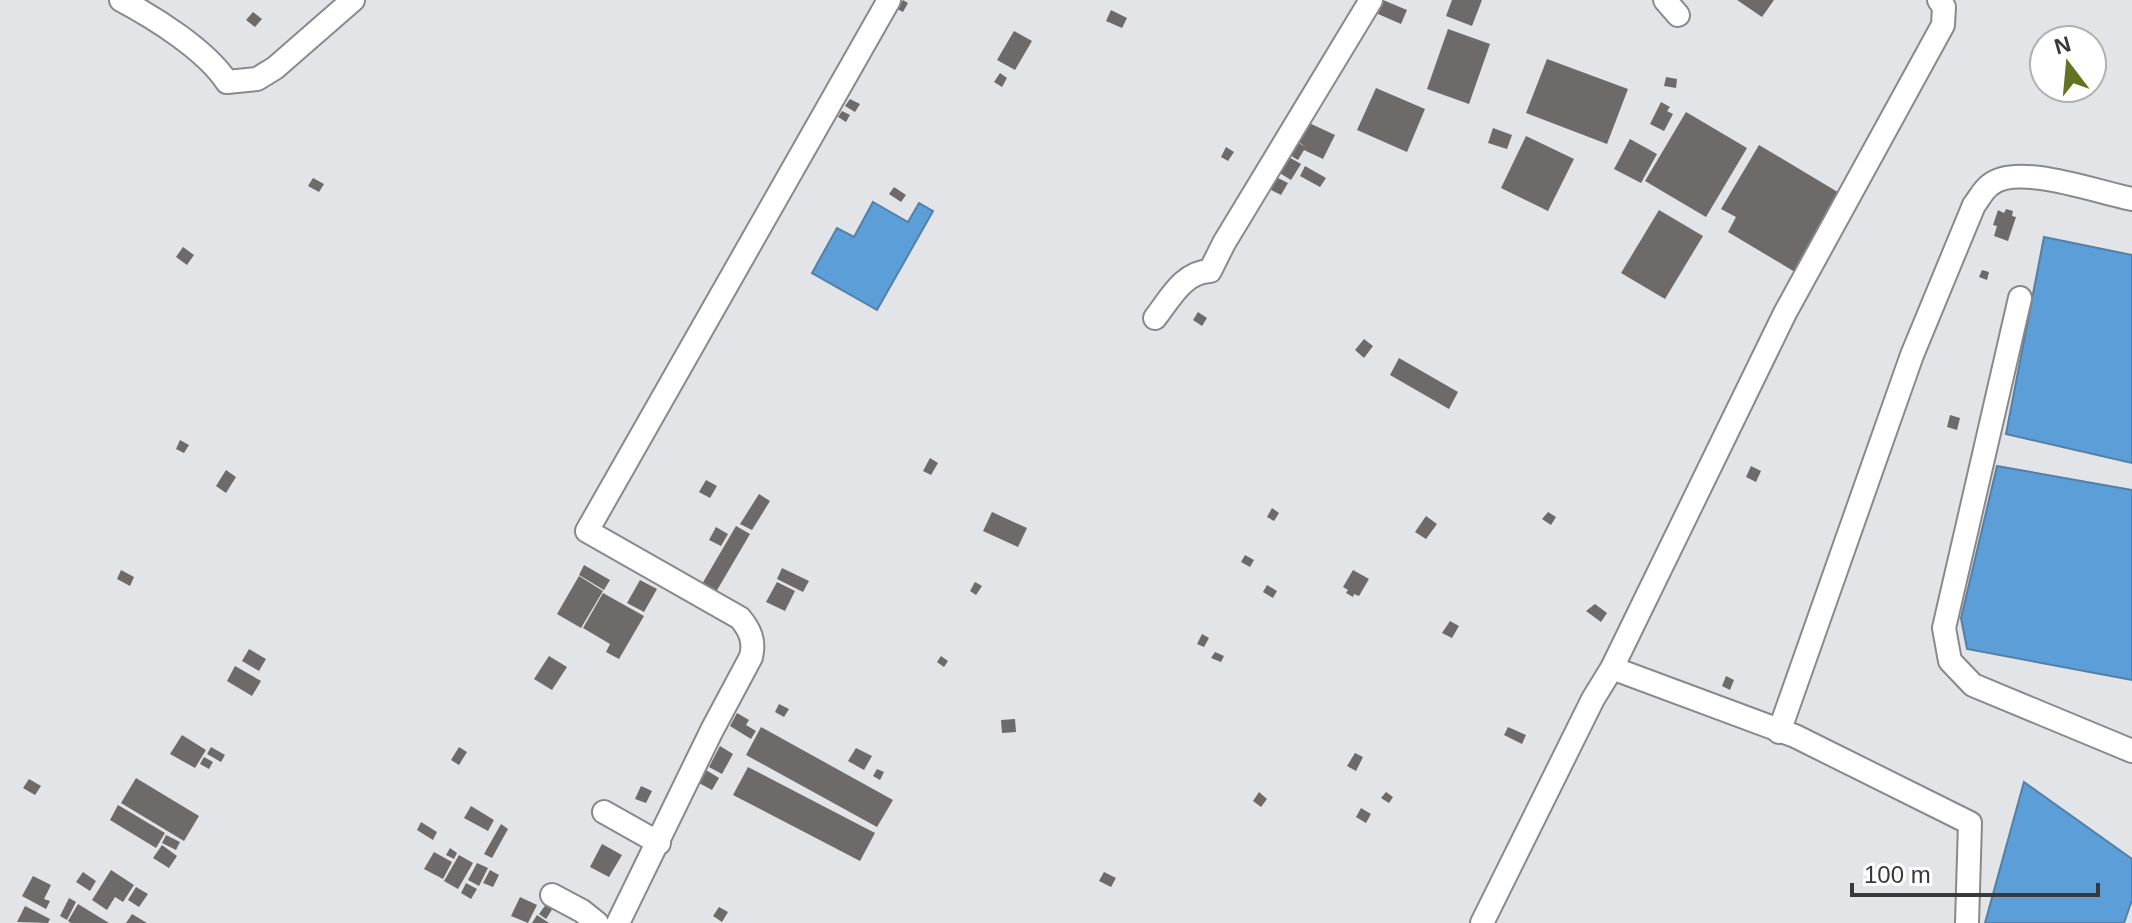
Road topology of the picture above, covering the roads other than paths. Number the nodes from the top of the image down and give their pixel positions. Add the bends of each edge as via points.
1 (121, 0) edge
2 (353, 0) edge
3 (889, 0) edge
4 (1371, 0) edge
5 (1939, 0) edge
6 (2132, 199) edge
7 (2020, 298) dead end
8 (1155, 318) dead end
9 (1612, 668) junction
10 (1779, 732) junction
11 (2132, 751) edge
12 (604, 812) dead end
13 (659, 843) junction
14 (552, 895) dead end
15 (597, 923) edge
16 (618, 923) edge
17 (1482, 923) edge
18 (1967, 923) edge

1 - 2 street via 208,59 227,82 257,79 275,68
3 - 13 street via 587,531 740,618 754,646
4 - 8 street via 1210,271 1185,281
5 - 9 street via 1943,25 1785,313
6 - 10 street via 2017,176 1990,184 1974,205 1912,355
7 - 11 street via 1944,628 1950,661 1973,685
9 - 10 street
9 - 17 street
10 - 18 street via 1970,823
12 - 13 street
13 - 16 street
14 - 15 street

